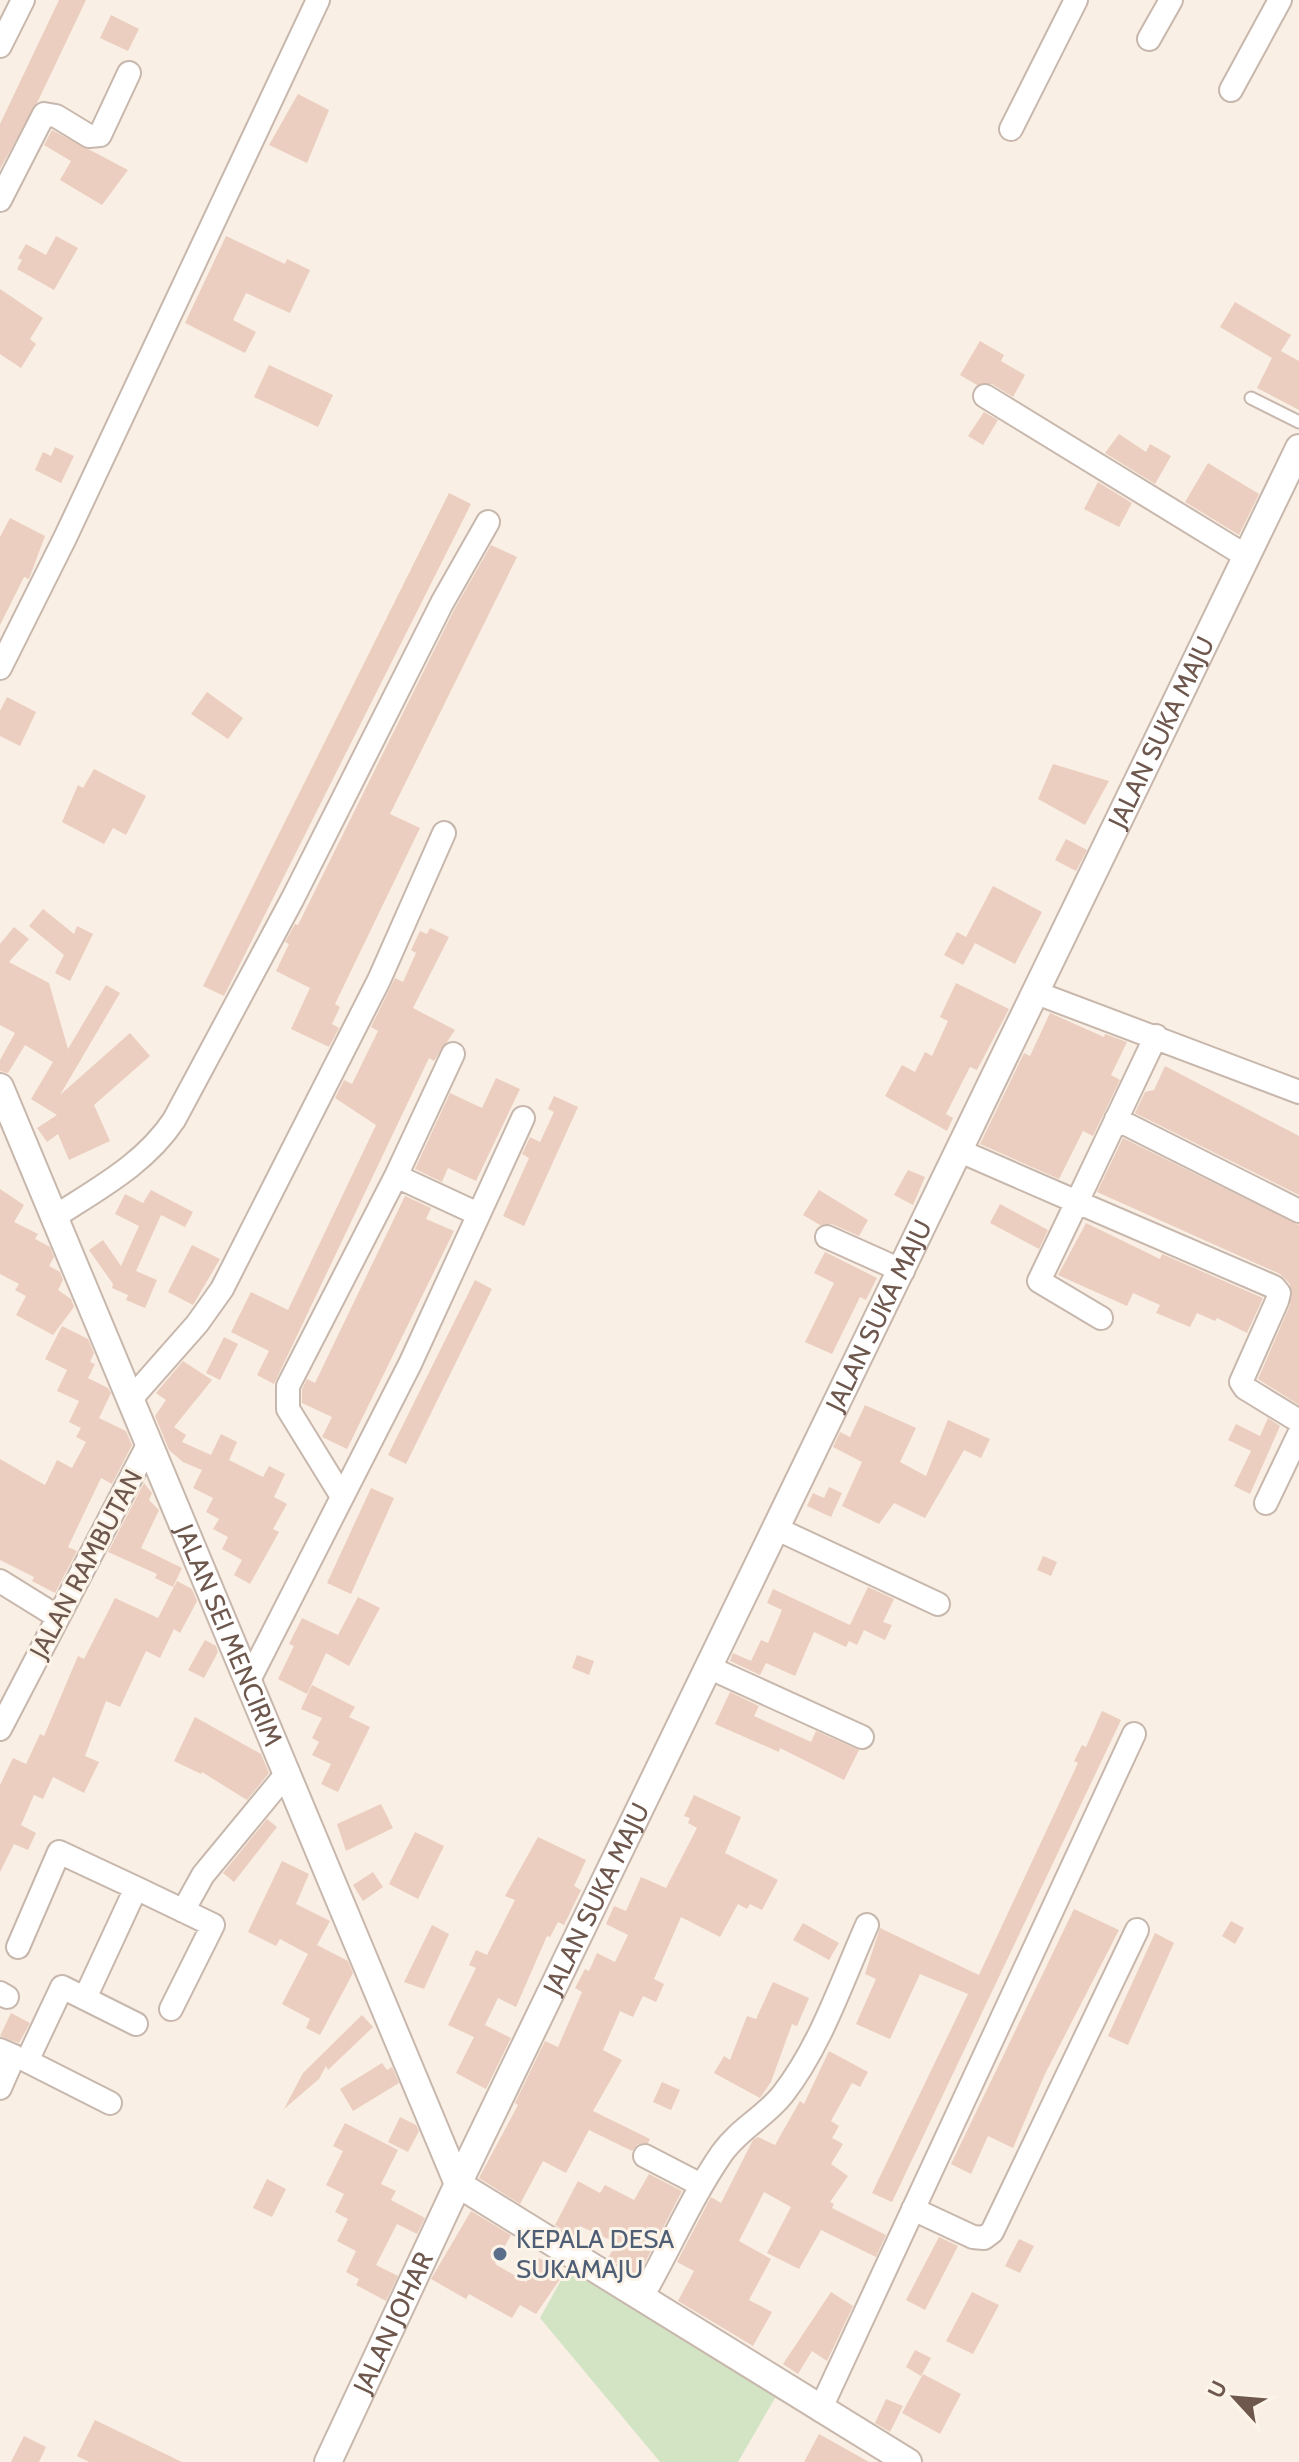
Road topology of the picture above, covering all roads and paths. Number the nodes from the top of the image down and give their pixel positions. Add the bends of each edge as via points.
1 (23, 0) edge
2 (318, 0) edge
3 (1076, 0) edge
4 (1171, 0) edge
5 (1280, 0) edge
6 (1149, 39) dead end
7 (0, 46) edge
8 (129, 73) dead end
9 (1231, 90) dead end
10 (1011, 129) dead end
11 (0, 200) edge
12 (985, 396) dead end
13 (1251, 398) dead end
14 (1299, 422) edge
15 (1299, 448) edge
16 (488, 522) dead end
17 (1246, 556) junction
18 (0, 668) edge
19 (444, 833) dead end
20 (1034, 992) junction
21 (1156, 1036) junction
22 (453, 1054) dead end
23 (0, 1087) edge
24 (1299, 1092) edge
25 (523, 1118) dead end
26 (1116, 1119) junction
27 (960, 1151) junction
28 (396, 1176) junction
29 (1077, 1202) junction
30 (1299, 1211) edge
31 (476, 1213) junction
32 (53, 1218) junction
33 (827, 1237) dead end
34 (903, 1271) junction
35 (1101, 1318) dead end
36 (130, 1400) junction
37 (1299, 1421) edge
38 (1299, 1434) edge
39 (149, 1443) junction
40 (341, 1495) junction
41 (1266, 1503) dead end
42 (775, 1528) junction
43 (0, 1581) edge
44 (938, 1604) dead end
45 (58, 1617) junction
46 (708, 1667) junction
47 (249, 1680) junction
48 (0, 1729) edge
49 (1134, 1734) dead end
50 (862, 1737) dead end
51 (288, 1772) junction
52 (136, 1888) junction
53 (183, 1911) junction
54 (867, 1925) dead end
55 (1137, 1930) dead end
56 (18, 1947) dead end
57 (85, 1998) junction
58 (171, 2009) dead end
59 (136, 2024) dead end
60 (0, 2050) edge
61 (0, 2088) edge
62 (110, 2103) dead end
63 (645, 2156) dead end
64 (458, 2184) junction
65 (701, 2185) junction
66 (913, 2209) junction
67 (642, 2297) junction
68 (820, 2410) junction
69 (891, 2458) edge
70 (328, 2462) edge

1 - 7 street
2 - 18 street
3 - 10 street
4 - 6 street
5 - 9 street
8 - 11 street via 100,135 89,136 44,114
12 - 17 street
13 - 14 lane
15 - 17 street, JALAN SUKA MAJU
16 - 32 street via 174,1120 136,1163
17 - 20 street, JALAN SUKA MAJU
19 - 36 street via 379,980 222,1289
20 - 21 street
20 - 27 street, JALAN SUKA MAJU
21 - 24 street
21 - 26 street
22 - 28 street
23 - 32 street, JALAN SEI MENCIRIM
25 - 31 street
26 - 29 street
26 - 30 street
27 - 29 street
27 - 34 street, JALAN SUKA MAJU
28 - 31 street
28 - 40 street via 285,1401
29 - 35 street via 1039,1281
29 - 37 street via 1274,1287 1277,1301 1241,1382
31 - 40 street via 410,1364
32 - 36 street, JALAN SEI MENCIRIM
33 - 34 street
34 - 42 street, JALAN SUKA MAJU
36 - 39 street, JALAN SEI MENCIRIM
38 - 41 street
39 - 45 street, JALAN RAMBUTAN
39 - 47 street, JALAN SEI MENCIRIM
40 - 47 street
42 - 44 street
42 - 46 street, JALAN SUKA MAJU
43 - 45 street
45 - 48 street, JALAN RAMBUTAN
46 - 50 street
46 - 64 street, JALAN SUKA MAJU
47 - 51 street, JALAN SEI MENCIRIM
49 - 66 street
51 - 53 street via 203,1875
51 - 64 street, JALAN SEI MENCIRIM
52 - 53 street
52 - 56 street via 59,1852
52 - 57 street
53 - 58 street via 213,1925
54 - 65 street via 794,2078 761,2117 742,2128
55 - 66 street via 992,2232 973,2237
57 - 59 street
57 - 62 street via 62,1987 27,2061
60 - 61 street via 14,2056
63 - 65 street
64 - 67 street
64 - 70 street, JALAN JOHAR
65 - 67 street
66 - 68 street
67 - 68 street
68 - 69 street

